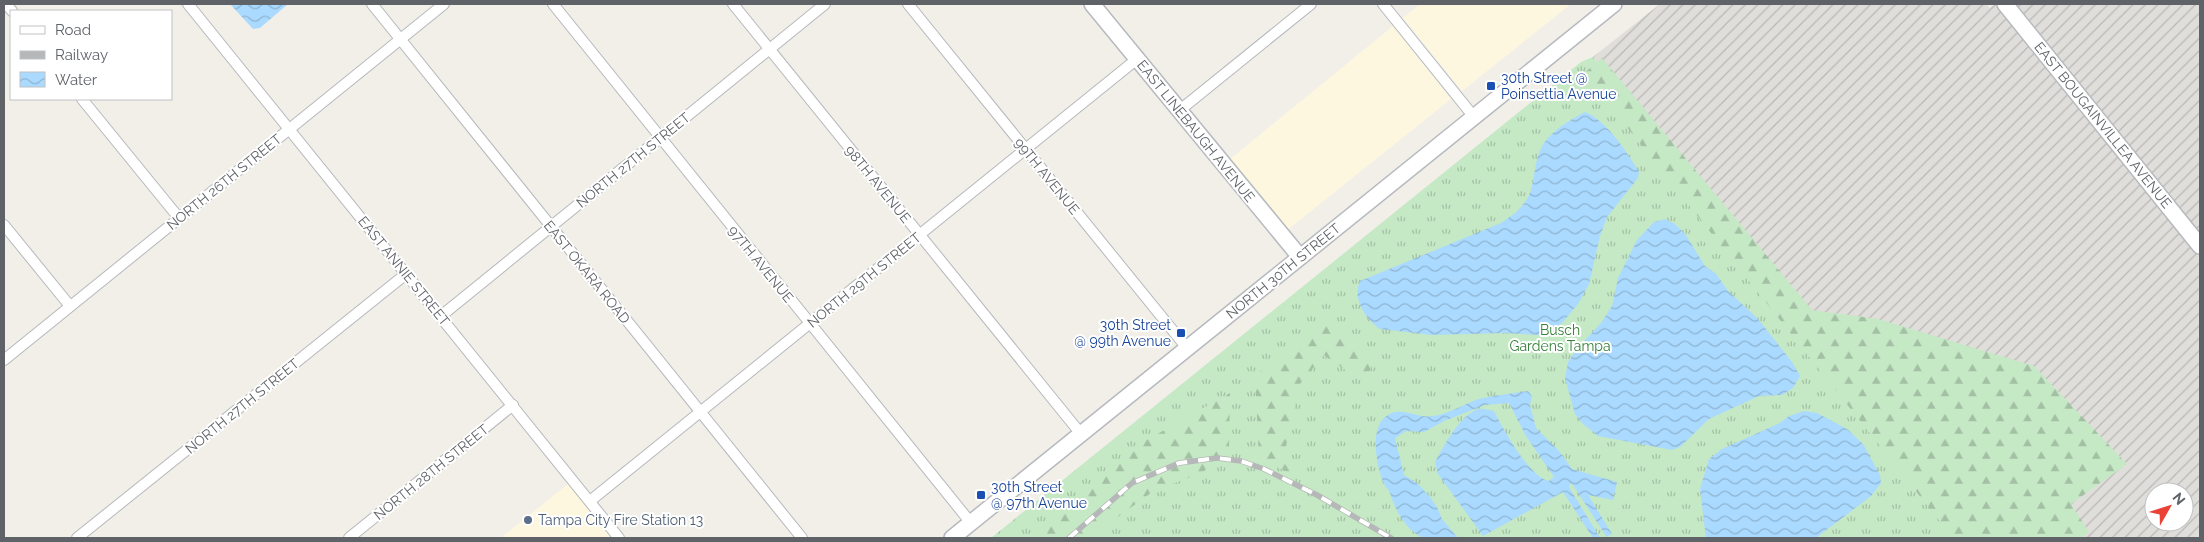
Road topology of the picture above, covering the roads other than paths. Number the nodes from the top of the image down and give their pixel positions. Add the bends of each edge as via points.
1 (188, 4) edge
2 (372, 4) edge
3 (444, 4) edge
4 (553, 4) edge
5 (733, 4) edge
6 (825, 4) edge
7 (908, 4) edge
8 (1092, 4) edge
9 (1310, 4) edge
10 (1384, 4) edge
11 (1614, 4) edge
12 (2005, 4) edge
13 (400, 39) junction
14 (770, 49) junction
15 (1137, 59) junction
16 (83, 100) edge
17 (1180, 110) junction
18 (1474, 117) junction
19 (289, 129) junction
20 (660, 138) junction
21 (1026, 149) junction
22 (179, 218) junction
23 (4, 225) edge
24 (551, 227) junction
25 (919, 235) junction
26 (2200, 246) edge
27 (1300, 257) junction
28 (406, 274) junction
29 (70, 306) junction
30 (441, 316) junction
31 (810, 324) junction
32 (1187, 348) junction
33 (4, 360) edge
34 (513, 405) junction
35 (700, 414) junction
36 (1081, 434) junction
37 (590, 501) junction
38 (971, 523) junction
39 (77, 538) edge
40 (349, 538) edge
41 (619, 538) edge
42 (802, 538) edge
43 (952, 538) edge

1 - 19 street, EAST ANNIE STREET
2 - 13 street, EAST OKARA ROAD
3 - 13 street, NORTH 26TH STREET
4 - 20 street, 97TH AVENUE
5 - 14 street, 98TH AVENUE
6 - 14 street, NORTH 27TH STREET
7 - 21 street, 99TH AVENUE
8 - 15 main road, EAST LINEBAUGH AVENUE
9 - 17 street
10 - 18 street
11 - 18 main road, NORTH 30TH STREET
12 - 26 main road, EAST BOUGAINVILLEA AVENUE
13 - 19 street, NORTH 26TH STREET
13 - 24 street, EAST OKARA ROAD
14 - 20 street, NORTH 27TH STREET
14 - 25 street, 98TH AVENUE
15 - 17 main road, EAST LINEBAUGH AVENUE
15 - 21 street, NORTH 29TH STREET
16 - 22 street
17 - 27 main road, EAST LINEBAUGH AVENUE
18 - 27 main road, NORTH 30TH STREET
19 - 22 street, NORTH 26TH STREET
19 - 28 street, EAST ANNIE STREET
20 - 24 street, NORTH 27TH STREET
20 - 31 street, 97TH AVENUE
21 - 25 street, NORTH 29TH STREET
21 - 32 street, 99TH AVENUE
22 - 29 street, NORTH 26TH STREET
23 - 29 street
24 - 30 street, NORTH 27TH STREET
24 - 35 street, EAST OKARA ROAD
25 - 31 street, NORTH 29TH STREET
25 - 36 street, 98TH AVENUE
27 - 32 main road, NORTH 30TH STREET
28 - 30 street, EAST ANNIE STREET
28 - 39 street, NORTH 27TH STREET
29 - 33 street, NORTH 26TH STREET
30 - 34 street, EAST ANNIE STREET
31 - 35 street, NORTH 29TH STREET
31 - 38 street, 97TH AVENUE
32 - 36 main road, NORTH 30TH STREET
34 - 37 street, EAST ANNIE STREET
34 - 40 street, NORTH 28TH STREET
35 - 37 street, NORTH 29TH STREET
35 - 42 street, EAST OKARA ROAD
36 - 38 main road, NORTH 30TH STREET
37 - 41 street, EAST ANNIE STREET
38 - 43 main road, NORTH 30TH STREET

